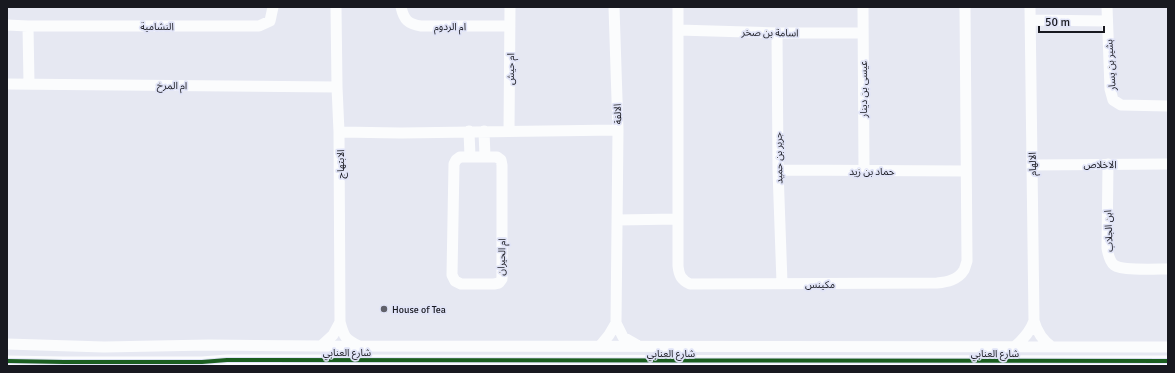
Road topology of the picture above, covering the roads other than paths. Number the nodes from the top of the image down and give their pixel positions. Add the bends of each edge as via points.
1 (273, 7) edge
2 (336, 7) edge
3 (401, 7) edge
4 (510, 7) edge
5 (614, 7) edge
6 (678, 7) edge
7 (863, 7) edge
8 (965, 7) edge
9 (1030, 7) edge
10 (1107, 7) edge
11 (1030, 20) junction
12 (1107, 21) junction
13 (7, 25) edge
14 (28, 26) junction
15 (510, 26) junction
16 (678, 30) junction
17 (777, 33) junction
18 (863, 33) junction
19 (7, 84) edge
20 (28, 84) junction
21 (338, 87) junction
22 (1168, 106) edge
23 (618, 130) junction
24 (469, 131) junction
25 (484, 131) junction
26 (340, 132) junction
27 (510, 132) junction
28 (470, 157) junction
29 (485, 157) junction
30 (1032, 164) junction
31 (1108, 164) junction
32 (1168, 164) edge
33 (778, 170) junction
34 (864, 171) junction
35 (966, 171) junction
36 (678, 219) junction
37 (617, 220) junction
38 (1168, 269) edge
39 (782, 283) junction
40 (1034, 321) junction
41 (340, 322) junction
42 (616, 323) junction
43 (7, 344) edge
44 (321, 346) junction
45 (359, 346) junction
46 (600, 346) junction
47 (639, 346) junction
48 (1014, 346) junction
49 (1052, 347) junction
50 (1168, 347) edge
51 (7, 361) edge
52 (1168, 361) edge
53 (68, 364) edge
54 (116, 364) edge

1 - 14 street, النشامية via 270,21 259,26
2 - 21 street, الابتهاج
3 - 15 street, ام الردوم via 403,15 413,25
4 - 15 street, ام حيش
5 - 23 street, الالفة
6 - 16 street, مكينس
7 - 18 street, عيسى بن دينار
8 - 35 street, مكينس
9 - 11 street, الالهام
10 - 12 street, بشير بن يسار
11 - 12 street
11 - 30 street, الالهام
12 - 22 street, بشير بن يسار via 1110,89 1113,100 1120,105
13 - 14 street, النشامية
14 - 20 street
15 - 27 street, ام حيش
16 - 17 street, اسامة بن صخر
16 - 36 street, مكينس
17 - 18 street, اسامة بن صخر
17 - 33 street, جرير بن حميد
18 - 34 street, عيسى بن دينار
19 - 20 street, ام المرخ
20 - 21 street, ام المرخ
21 - 26 street, الابتهاج
23 - 27 street
23 - 37 street, الالفة
24 - 25 street
24 - 26 street
24 - 28 street
25 - 27 street
25 - 29 street
26 - 41 street, الابتهاج
28 - 29 street, ام الحيران
28 - 29 street, ام الحيران via 460,157 454,164 452,275 454,281 461,284 494,284 502,279 502,165 497,157
30 - 31 street, الاخلاص
30 - 40 street, الالهام
31 - 32 street, الاخلاص
31 - 38 street, ابن الجلاب via 1107,248 1110,258 1114,265 1122,268
33 - 34 street, حماد بن زيد
33 - 39 street, جرير بن حميد
34 - 35 street, حماد بن زيد
35 - 39 street, مكينس via 967,261 964,271 956,278 937,283
36 - 37 street
36 - 39 street, مكينس via 679,272 685,282
37 - 42 street, الالفة
40 - 48 street via 1028,333
40 - 49 street, الالهام via 1038,333
41 - 44 street via 334,335
41 - 45 street, الابتهاج via 344,336
42 - 46 street
42 - 47 street via 623,336
43 - 44 street, شارع العنابي
44 - 45 street, شارع العنابي
45 - 46 street, شارع العنابي
46 - 47 street, شارع العنابي
47 - 48 street, شارع العنابي
48 - 49 street, شارع العنابي
49 - 50 street, شارع العنابي
51 - 53 street, شارع العنابي
52 - 54 street, شارع العنابي via 227,360
53 - 54 street, شارع العنابي

